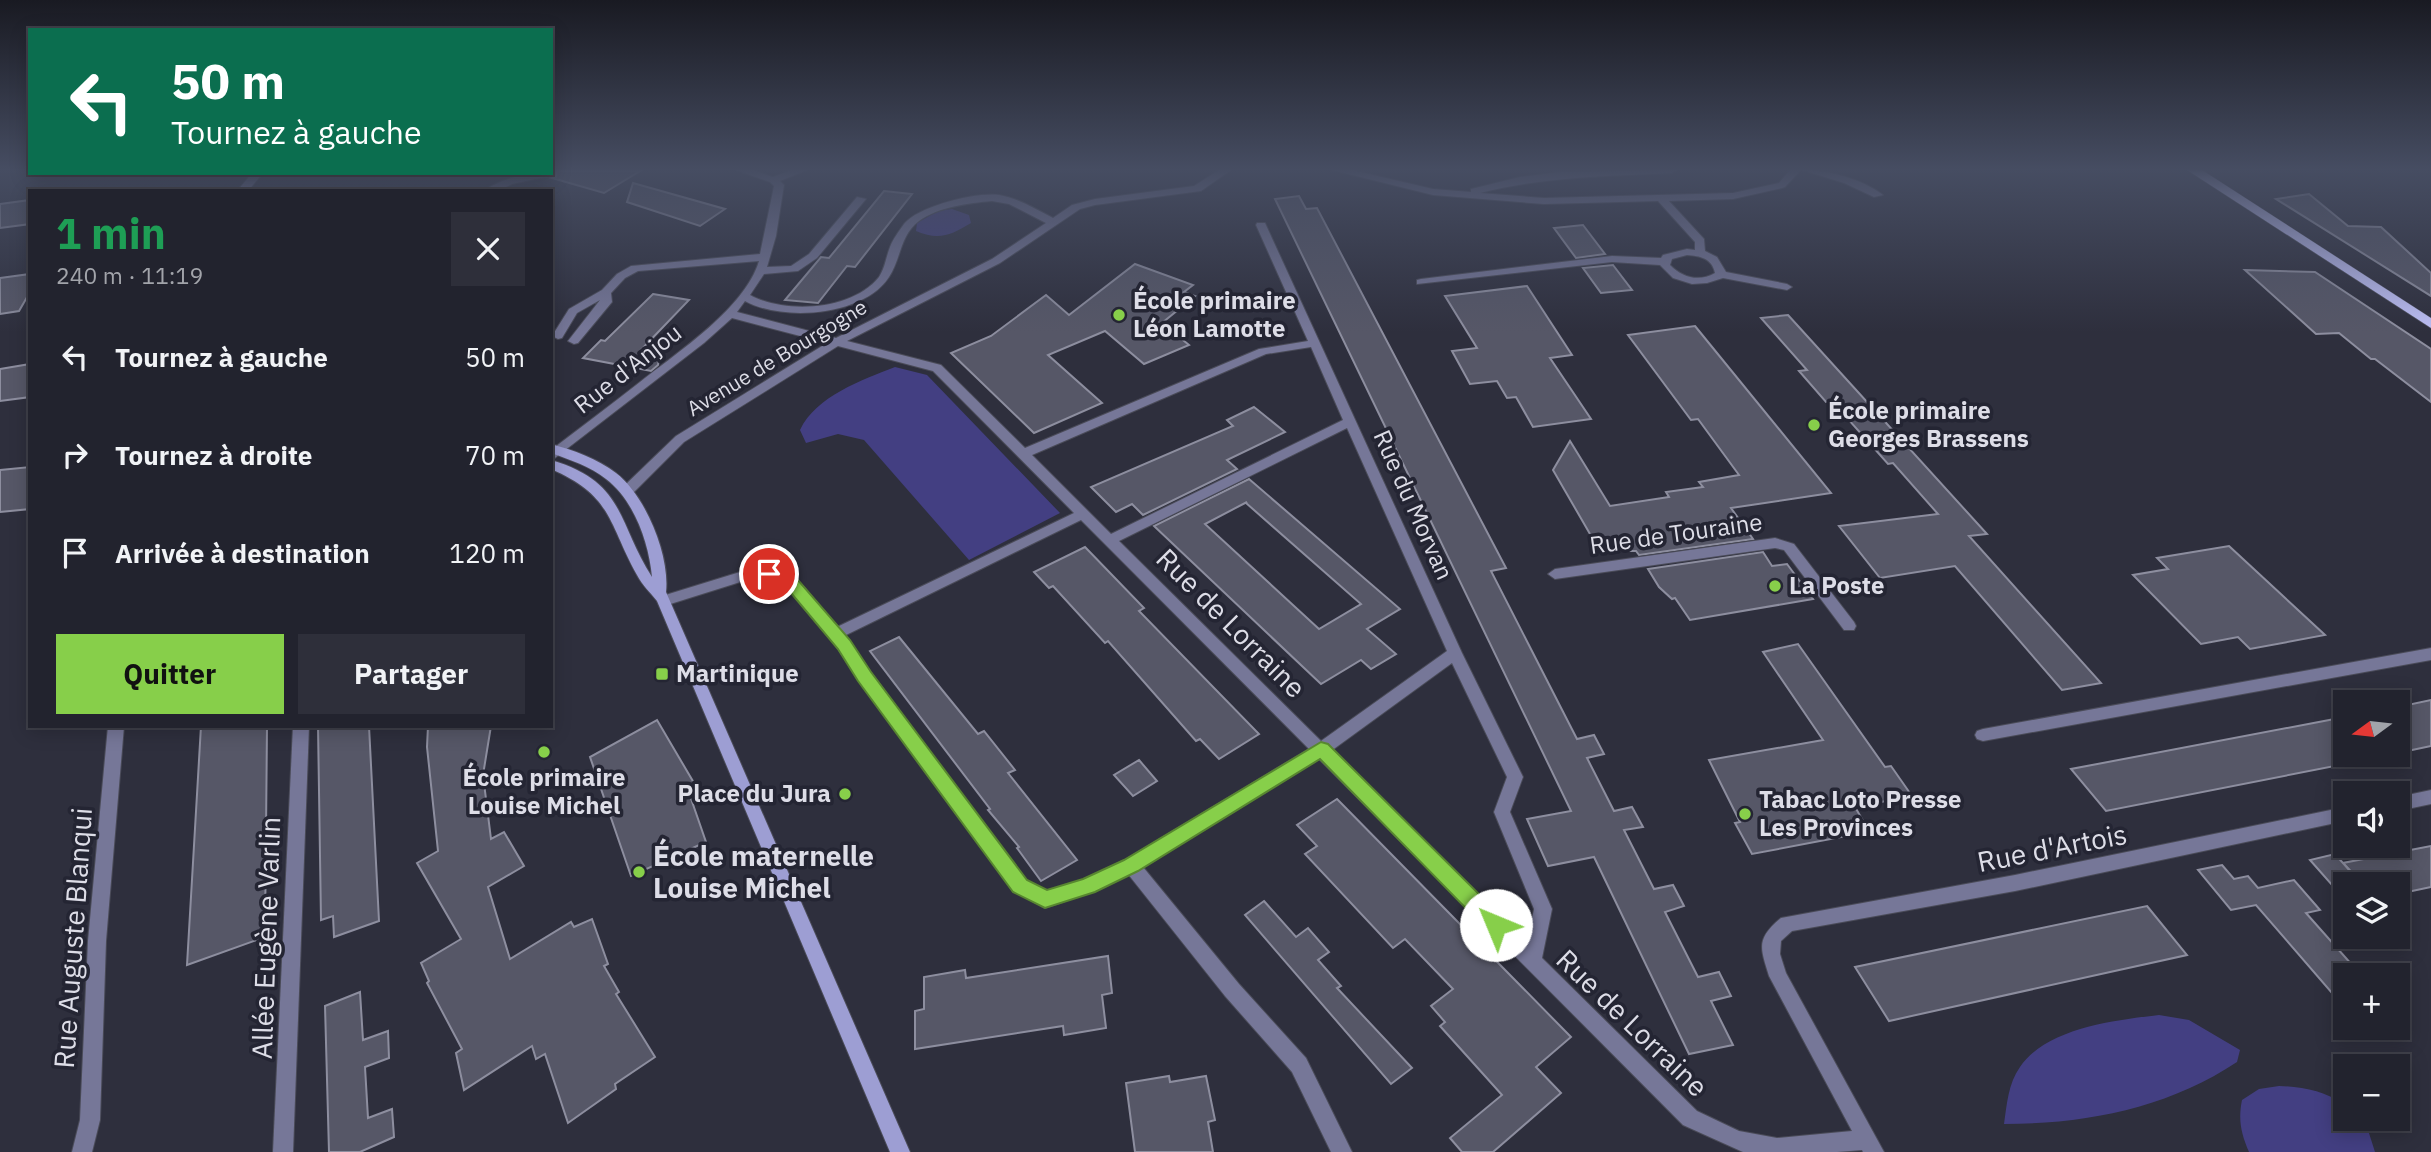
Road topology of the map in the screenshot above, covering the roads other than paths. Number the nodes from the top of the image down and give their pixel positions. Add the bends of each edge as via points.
1 (772, 224) edge
2 (840, 224) edge
3 (910, 224) edge
4 (1051, 224) edge
5 (1684, 224) edge
6 (2276, 224) edge
7 (1261, 225) dead end
8 (1700, 253) junction
9 (766, 257) junction
10 (1667, 262) junction
11 (761, 271) junction
12 (1721, 274) junction
13 (1421, 282) dead end
14 (1787, 287) dead end
15 (606, 292) junction
16 (744, 296) junction
17 (730, 314) junction
18 (2431, 324) edge
19 (558, 336) dead end
20 (574, 341) dead end
21 (838, 341) junction
22 (1314, 343) junction
23 (1350, 422) junction
24 (554, 452) edge
25 (1023, 454) junction
26 (553, 465) edge
27 (628, 490) junction
28 (1083, 514) junction
29 (1110, 540) junction
30 (1555, 574) dead end
31 (661, 596) junction
32 (1849, 625) dead end
33 (835, 634) junction
34 (1455, 653) junction
35 (2431, 654) edge
36 (116, 728) edge
37 (301, 728) edge
38 (1983, 735) dead end
39 (1321, 749) junction
40 (2431, 797) edge
41 (2410, 801) edge
42 (2333, 817) edge
43 (1131, 866) junction
44 (1532, 962) junction
45 (1871, 1145) edge
46 (82, 1152) edge
47 (283, 1152) edge
48 (900, 1152) edge
49 (1342, 1152) edge

1 - 9 street, Rue d'Anjou
2 - 11 street via 813,256 794,269
3 - 16 street via 893,248 881,281 832,308 816,311 753,303
4 - 21 street, Avenue de Bourgogne via 996,261
5 - 8 street via 1699,241
6 - 18 main road
7 - 22 street, Rue du Morvan
8 - 10 street via 1674,253
8 - 12 street via 1717,261
9 - 11 street, Rue d'Anjou
9 - 15 street via 635,268
10 - 12 street via 1668,270 1686,279 1713,280
10 - 13 street via 1612,259
11 - 16 street, Rue d'Anjou
12 - 14 street
15 - 19 street via 573,311
15 - 20 street via 606,302
16 - 17 street, Rue d'Anjou
17 - 21 street, Rue de Lorraine
17 - 24 street, Rue d'Anjou
21 - 25 street, Rue de Lorraine via 937,368
21 - 27 street, Avenue de Bourgogne via 680,439
22 - 23 street, Rue du Morvan
22 - 25 street via 1263,351
23 - 29 street, Rue de Lorraine
23 - 34 street, Rue du Morvan
24 - 27 street via 605,471
25 - 28 street, Rue de Lorraine
26 - 31 street via 601,493 645,578
27 - 31 street via 660,566
28 - 29 street, Rue de Lorraine
28 - 33 street
29 - 39 street, Rue de Lorraine
30 - 32 street, Rue de Touraine via 1775,542 1789,547
31 - 33 street via 754,573 786,576
31 - 48 street
33 - 43 street via 1020,886 1045,900
34 - 39 street
34 - 44 street, Rue du Morvan via 1515,778 1502,812 1543,909
35 - 38 street
36 - 46 street, Rue Auguste Blanqui via 97,941 90,1120
37 - 47 street, Allée Eugène Varlin
39 - 43 street
39 - 44 street, Rue de Lorraine
40 - 41 street
42 - 45 street, Rue d'Artois via 2015,883 1787,924 1772,937 1771,954 1778,976
43 - 49 street via 1299,1065
44 - 45 street, Rue de Lorraine via 1690,1118 1737,1141 1777,1148

